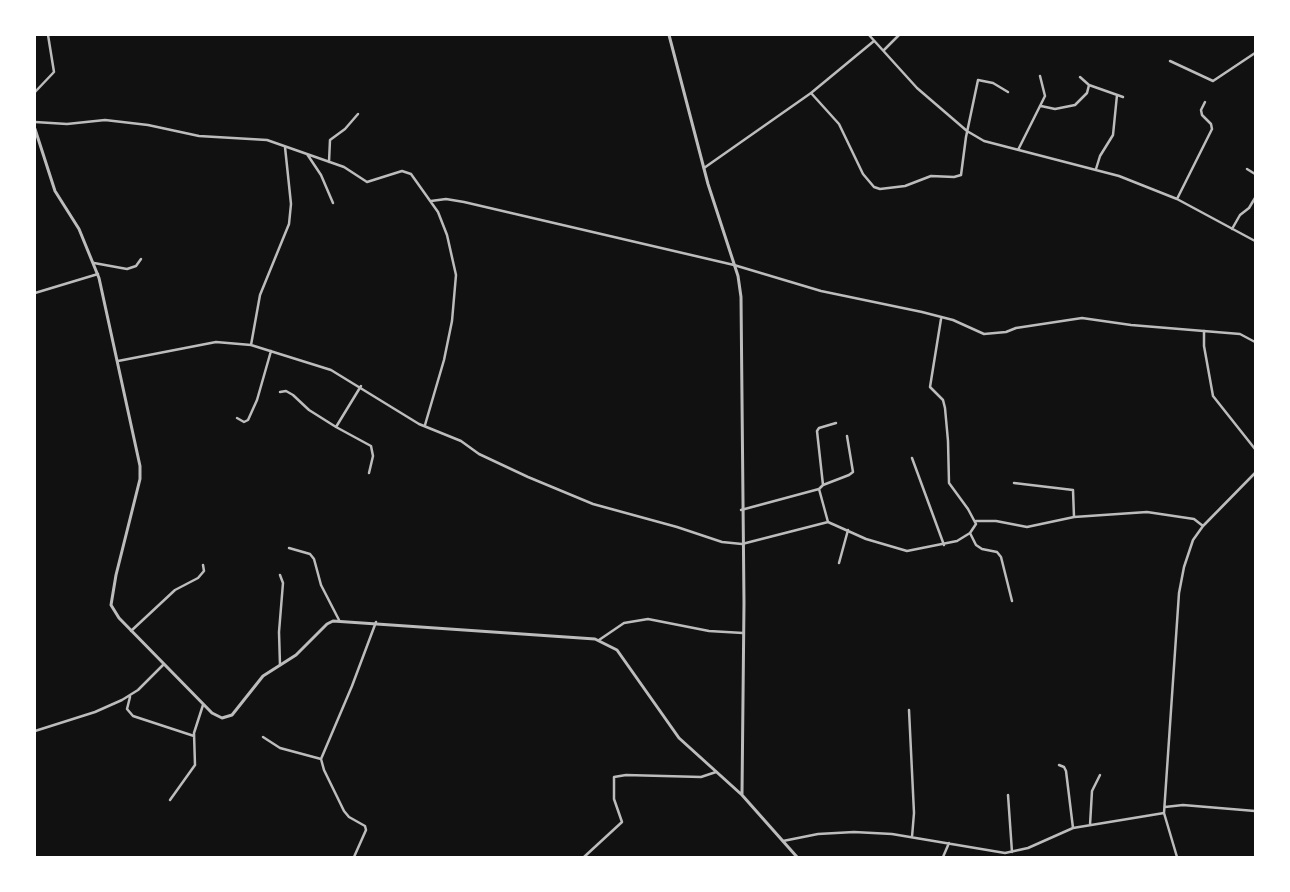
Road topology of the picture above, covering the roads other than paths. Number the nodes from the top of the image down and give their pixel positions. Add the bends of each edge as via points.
1 (48, 35) edge
2 (669, 35) edge
3 (869, 35) edge
4 (899, 35) edge
5 (874, 40) junction
6 (884, 50) junction
7 (1255, 52) edge
8 (1170, 61) dead end
9 (1040, 76) dead end
10 (1080, 77) dead end
11 (1089, 85) junction
12 (35, 92) edge
13 (1008, 92) dead end
14 (810, 93) junction
15 (1117, 95) junction
16 (1122, 97) dead end
17 (1205, 102) dead end
18 (1041, 106) junction
19 (358, 114) dead end
20 (35, 122) edge
21 (35, 129) edge
22 (967, 131) junction
23 (36, 135) edge
24 (285, 146) junction
25 (1018, 150) junction
26 (306, 153) junction
27 (329, 162) junction
28 (704, 168) junction
29 (1096, 169) junction
30 (1247, 169) dead end
31 (1255, 174) edge
32 (1255, 198) edge
33 (1178, 199) junction
34 (430, 201) junction
35 (333, 203) dead end
36 (1232, 229) junction
37 (1255, 241) edge
38 (141, 259) dead end
39 (94, 263) junction
40 (734, 266) junction
41 (98, 274) junction
42 (35, 293) edge
43 (941, 318) junction
44 (1204, 331) junction
45 (1255, 342) edge
46 (251, 345) junction
47 (271, 351) junction
48 (118, 362) junction
49 (361, 386) junction
50 (280, 392) dead end
51 (236, 418) dead end
52 (836, 423) dead end
53 (425, 425) junction
54 (336, 427) junction
55 (848, 436) dead end
56 (1255, 448) edge
57 (912, 458) dead end
58 (369, 473) dead end
59 (1255, 473) edge
60 (1014, 483) dead end
61 (823, 485) junction
62 (819, 489) junction
63 (741, 510) junction
64 (1074, 517) junction
65 (976, 521) junction
66 (828, 522) junction
67 (1203, 526) junction
68 (848, 530) junction
69 (970, 533) junction
70 (742, 544) junction
71 (944, 545) junction
72 (289, 548) dead end
73 (839, 563) dead end
74 (203, 565) dead end
75 (280, 575) dead end
76 (1012, 601) dead end
77 (339, 620) junction
78 (376, 622) junction
79 (131, 631) junction
80 (743, 633) junction
81 (599, 640) junction
82 (164, 665) junction
83 (280, 665) junction
84 (130, 696) junction
85 (203, 705) junction
86 (909, 710) dead end
87 (35, 731) edge
88 (194, 736) junction
89 (264, 737) dead end
90 (321, 759) junction
91 (1059, 764) dead end
92 (716, 772) junction
93 (1100, 776) dead end
94 (742, 795) junction
95 (1008, 795) dead end
96 (170, 800) dead end
97 (1164, 806) junction
98 (1255, 811) edge
99 (1164, 813) junction
100 (1090, 825) junction
101 (1073, 828) junction
102 (912, 837) junction
103 (781, 841) junction
104 (949, 843) junction
105 (1012, 852) junction
106 (354, 857) edge
107 (584, 857) edge
108 (797, 857) edge
109 (943, 857) edge
110 (1177, 857) edge

1 - 12 street via 54,72
2 - 28 street
3 - 5 street
4 - 6 street
5 - 6 street
5 - 14 street
6 - 22 street via 911,81
7 - 8 street via 1213,81
9 - 18 street via 1045,96
10 - 11 street
11 - 15 street
11 - 18 street via 1087,93 1075,104 1055,109
13 - 22 street via 978,80
14 - 22 street via 839,124 863,174 880,189 905,186 931,176 962,175
14 - 28 street
15 - 16 street
15 - 29 street via 1113,135
17 - 33 street via 1202,115 1212,129
18 - 25 street
19 - 27 street via 330,140
20 - 24 street via 67,124 105,120 198,136 267,140
21 - 23 street
22 - 25 street via 984,141
23 - 39 street via 55,191 79,229
24 - 26 street
24 - 46 street via 290,224 260,294
25 - 29 street
26 - 27 street
26 - 35 street via 321,175
27 - 34 street via 344,167 367,182 408,172
28 - 40 street
29 - 33 street
30 - 31 street
32 - 36 street
33 - 36 street
34 - 40 street via 464,202
34 - 53 street via 447,235 456,275 452,321
36 - 37 street
38 - 39 street via 136,266 127,269
39 - 41 street
40 - 43 street via 821,292
40 - 63 street via 741,297
41 - 42 street
41 - 48 street
43 - 44 street via 988,334 1082,318
43 - 65 street via 930,387 943,400 945,408 949,483
44 - 45 street via 1244,335
44 - 56 street via 1214,396
46 - 47 street
46 - 48 street via 216,342
47 - 49 street via 331,370
47 - 51 street via 248,420 244,422
48 - 79 street via 141,473 111,605
49 - 53 street
49 - 54 street
50 - 54 street via 293,395
52 - 61 street via 817,431
53 - 70 street via 462,441 479,454 594,504 722,542
54 - 58 street via 371,446 373,456
55 - 61 street via 853,472
57 - 71 street
59 - 67 street
60 - 64 street via 1073,490
61 - 62 street
62 - 63 street
62 - 66 street
63 - 70 street
64 - 65 street via 1027,527
64 - 67 street via 1147,512 1194,520
65 - 69 street
66 - 68 street
66 - 70 street
67 - 97 street via 1187,554 1180,593
68 - 71 street via 898,550
68 - 73 street
69 - 71 street
69 - 76 street via 976,545 997,552 1001,557
70 - 80 street
72 - 77 street via 310,554 314,559 321,585
74 - 79 street via 204,571 198,578 175,590
75 - 83 street
77 - 78 street
77 - 83 street via 327,624 296,655
78 - 81 street via 402,627
78 - 90 street
79 - 82 street
80 - 81 street via 709,631 648,619 624,623
80 - 94 street
81 - 92 street via 616,650 678,738
82 - 84 street
82 - 85 street
83 - 85 street via 264,676 227,718 217,717
84 - 87 street via 95,712
84 - 88 street via 127,709 133,716
85 - 88 street
86 - 102 street via 914,813
88 - 96 street via 195,765
89 - 90 street via 280,748
90 - 106 street via 344,811 348,817 365,826
91 - 101 street via 1066,771
92 - 94 street
92 - 107 street via 701,777 626,774 614,777 614,799 622,822
93 - 100 street via 1092,791
94 - 103 street
95 - 105 street
97 - 98 street
97 - 99 street
99 - 100 street
99 - 110 street
100 - 101 street
101 - 105 street
102 - 103 street via 854,832
102 - 104 street
103 - 108 street
104 - 105 street
104 - 109 street

